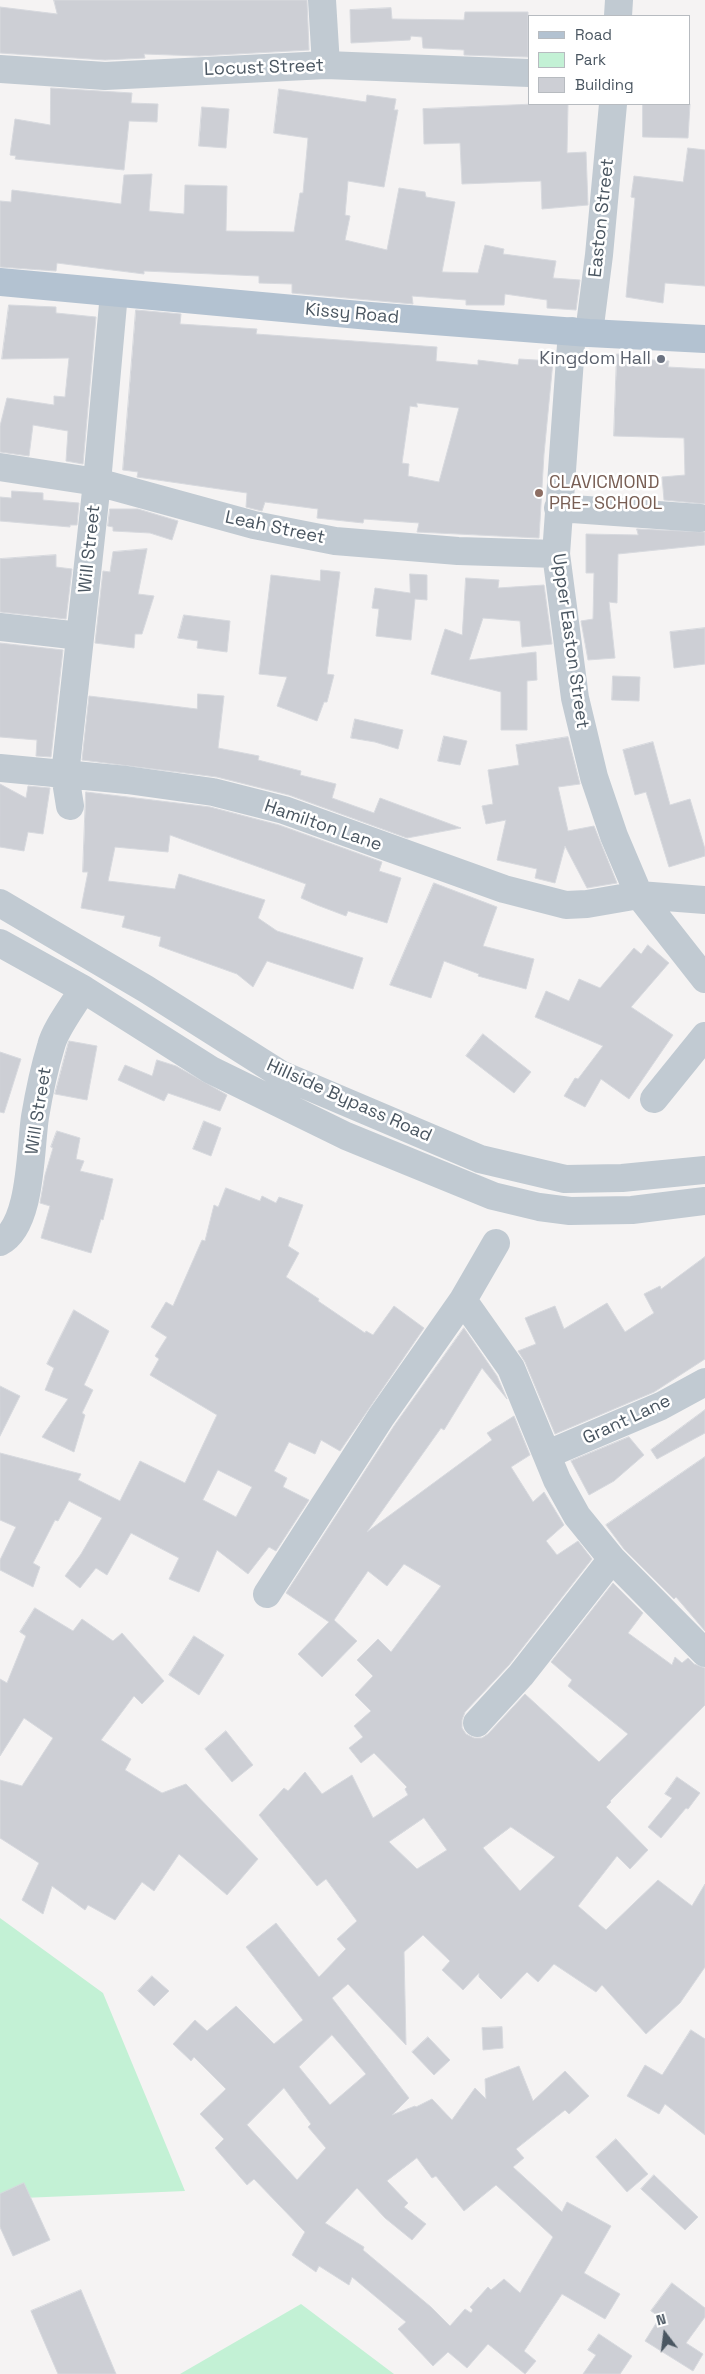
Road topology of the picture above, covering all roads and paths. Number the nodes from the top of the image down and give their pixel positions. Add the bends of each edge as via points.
1 (322, 0) edge
2 (619, 0) edge
3 (618, 15) edge
4 (326, 65) junction
5 (0, 69) edge
6 (528, 73) edge
7 (613, 105) edge
8 (0, 282) edge
9 (114, 293) junction
10 (580, 332) junction
11 (705, 339) edge
12 (0, 467) edge
13 (97, 482) junction
14 (558, 508) junction
15 (700, 518) dead end
16 (556, 554) junction
17 (0, 627) edge
18 (80, 636) junction
19 (0, 768) edge
20 (65, 775) junction
21 (70, 806) dead end
22 (639, 895) junction
23 (705, 900) edge
24 (0, 903) edge
25 (0, 943) edge
26 (705, 980) edge
27 (83, 990) junction
28 (705, 1036) edge
29 (654, 1099) dead end
30 (705, 1170) edge
31 (705, 1201) edge
32 (4, 1240) edge
33 (496, 1243) dead end
34 (463, 1300) junction
35 (705, 1382) edge
36 (548, 1454) junction
37 (612, 1559) junction
38 (267, 1594) dead end
39 (705, 1653) edge
40 (477, 1723) dead end

1 - 4 street
2 - 3 street
4 - 5 street, Locust Street via 105,76
4 - 6 street, Locust Street
7 - 10 street, Easton Street via 599,255
8 - 9 main road, Kissy Road
9 - 10 main road, Kissy Road
9 - 13 street, Will Street
10 - 11 main road, Kissy Road
10 - 14 street, Upper Easton Street
12 - 13 street, Leah Street
13 - 16 street, Leah Street via 254,525 335,541 458,551
13 - 18 street, Will Street
14 - 15 street
14 - 16 street, Upper Easton Street
16 - 22 street, Upper Easton Street via 575,698 594,777
17 - 18 street
18 - 20 street, Will Street
19 - 20 street, Hamilton Lane
20 - 21 street, Will Street
20 - 22 street, Hamilton Lane via 213,792 267,806 504,889 566,905
22 - 23 street, Hamilton Lane
22 - 26 street, Upper Easton Street
24 - 30 street, Hillside Bypass Road via 282,1075 480,1159 565,1179 622,1178
25 - 27 street, Hillside Bypass Road
27 - 31 street, Hillside Bypass Road via 211,1070 346,1136 493,1196 570,1211 632,1210
27 - 32 street, Will Street via 51,1043 35,1117 30,1172 18,1222
28 - 29 street
33 - 34 street
34 - 36 street via 511,1368
34 - 38 street via 381,1416
35 - 36 street, Grant Lane via 661,1406
36 - 37 street via 557,1480 577,1516
37 - 39 street
37 - 40 street via 521,1675

